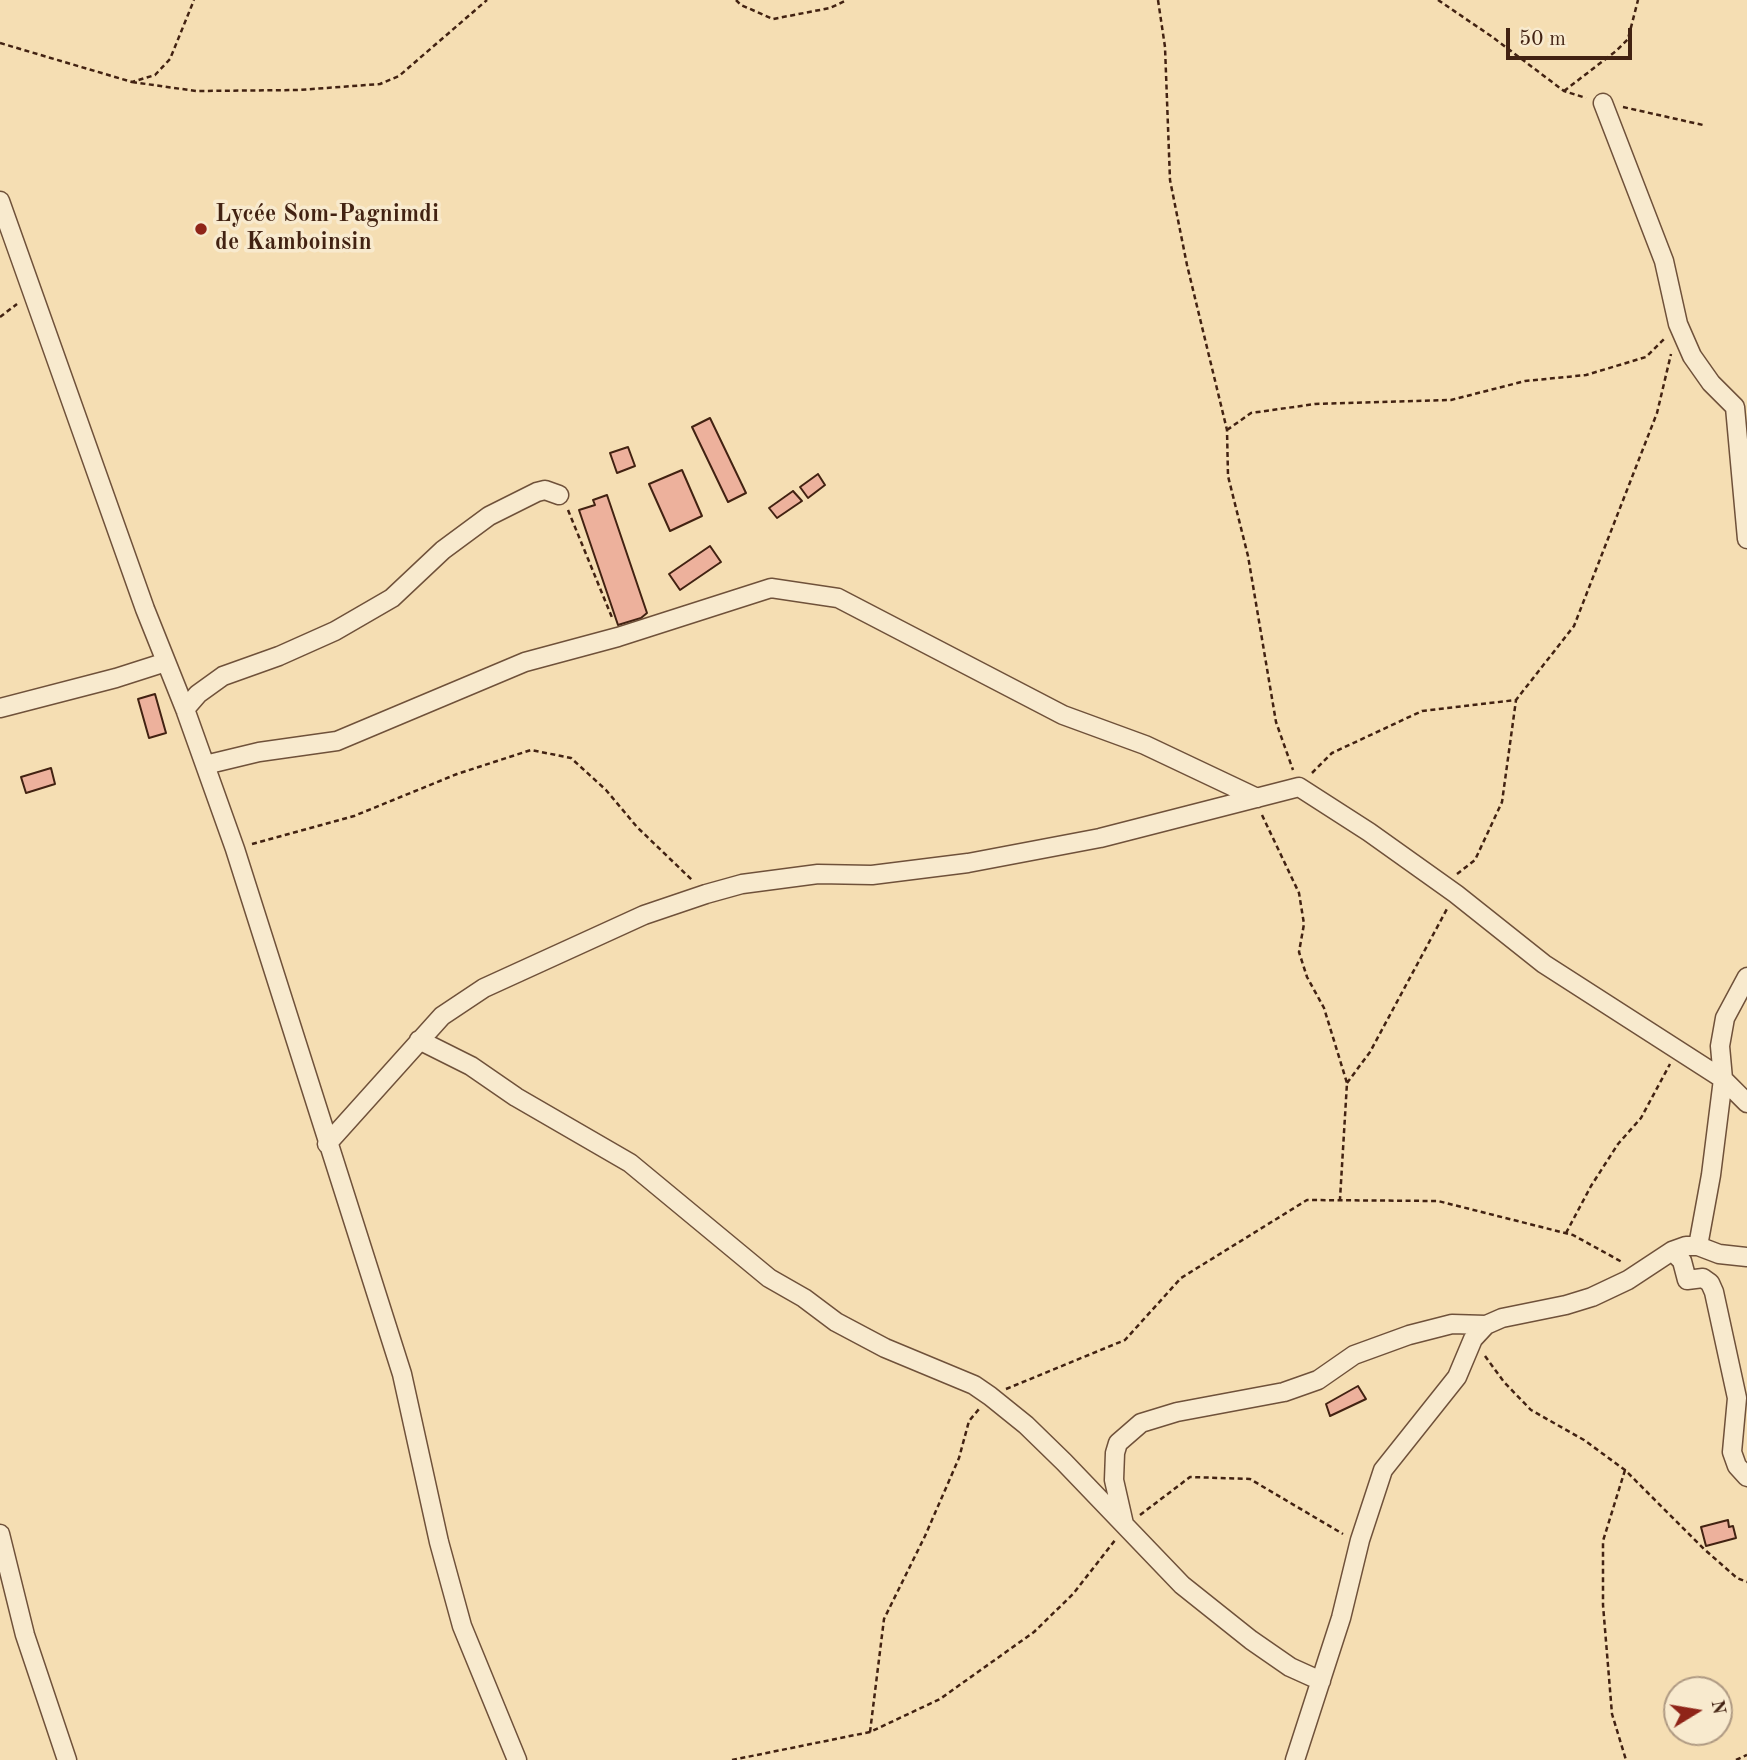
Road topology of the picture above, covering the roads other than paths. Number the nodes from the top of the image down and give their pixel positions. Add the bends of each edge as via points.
1 (1603, 103) road end
2 (0, 201) edge
3 (1741, 412) edge
4 (559, 495) road end
5 (1747, 539) edge
6 (166, 662) junction
7 (0, 708) edge
8 (185, 709) junction
9 (205, 765) junction
10 (1257, 798) junction
11 (1747, 977) edge
12 (419, 1040) junction
13 (1723, 1079) junction
14 (1747, 1103) edge
15 (327, 1144) junction
16 (1698, 1246) junction
17 (1672, 1251) junction
18 (1747, 1257) edge
19 (1486, 1325) junction
20 (1747, 1477) edge
21 (1125, 1527) junction
22 (0, 1534) edge
23 (1321, 1681) junction
24 (67, 1760) edge
25 (517, 1760) edge
26 (1295, 1760) edge

1 - 3 street via 1664,261 1678,324 1692,356
2 - 6 street
3 - 5 street
4 - 8 street via 537,492 489,516 452,542 383,604 335,631 223,676
6 - 7 street
6 - 8 street
8 - 9 street
9 - 10 street via 337,741 525,662 771,588 838,598 1063,715 1145,745
9 - 15 street
10 - 12 street via 1100,838 968,863 872,875 818,874 705,894 644,915 484,988 442,1016
10 - 13 street via 1299,788 1369,831 1544,964
11 - 13 street via 1725,1018 1720,1045
12 - 15 street
12 - 21 street via 471,1066 631,1163 769,1278 836,1322 990,1396 1026,1424
13 - 14 street
13 - 16 street
15 - 25 street via 402,1374 462,1626
16 - 17 street
16 - 18 street
17 - 19 street via 1592,1297
17 - 20 street via 1682,1261 1687,1280 1703,1278 1714,1293 1737,1398 1732,1452
19 - 21 street via 1452,1324 1409,1335 1354,1355 1318,1380 1284,1392 1141,1423 1118,1443 1115,1453 1114,1480
19 - 23 street via 1473,1339 1457,1377 1383,1470
21 - 23 street via 1182,1585 1251,1640 1290,1667
22 - 24 street via 24,1635
23 - 26 street

